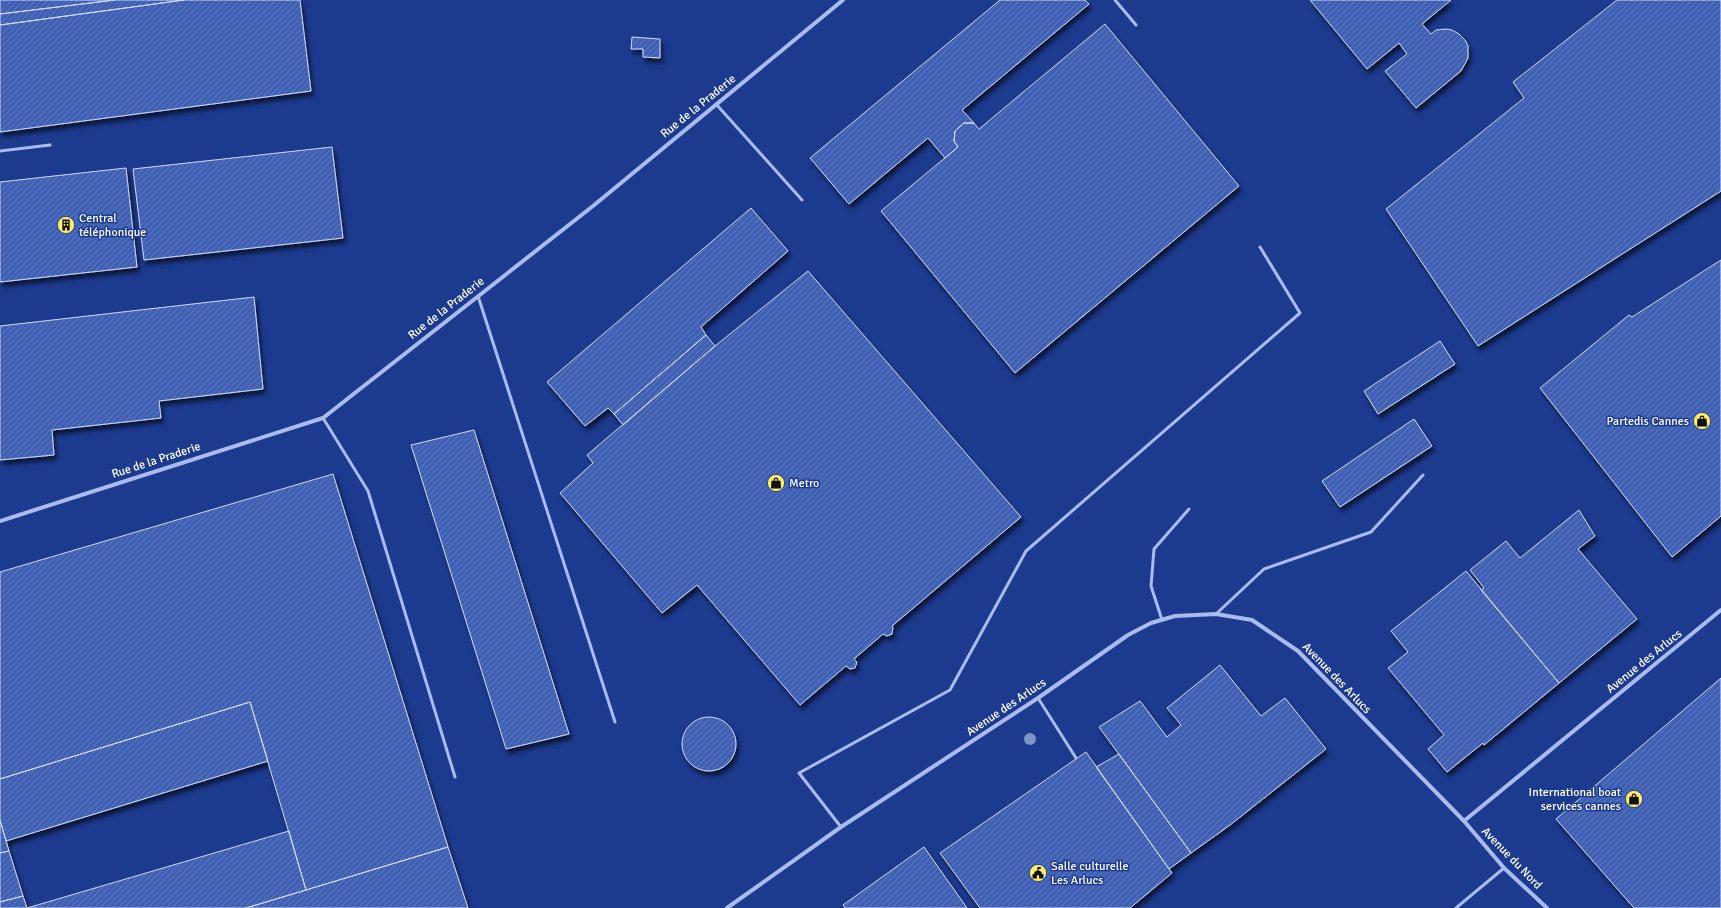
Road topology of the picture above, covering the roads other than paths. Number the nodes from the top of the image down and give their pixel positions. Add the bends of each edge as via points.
1 (843, 0) edge
2 (1115, 0) edge
3 (1136, 25) dead end
4 (716, 104) junction
5 (50, 145) dead end
6 (0, 151) edge
7 (802, 200) dead end
8 (1260, 247) dead end
9 (478, 296) junction
10 (323, 418) junction
11 (1423, 475) dead end
12 (1189, 509) dead end
13 (0, 521) edge
14 (1721, 610) edge
15 (1216, 614) junction
16 (1162, 620) junction
17 (1038, 698) junction
18 (615, 722) dead end
19 (1076, 758) dead end
20 (455, 777) dead end
21 (1464, 821) junction
22 (841, 827) junction
23 (1504, 868) junction
24 (727, 908) edge
25 (1456, 908) edge
26 (1547, 908) edge

1 - 4 street, Rue de la Praderie
2 - 3 lane
4 - 7 lane
4 - 9 street, Rue de la Praderie via 593,206
5 - 6 lane
8 - 22 lane via 1300,313 1026,551 950,690 799,773
9 - 10 street, Rue de la Praderie
9 - 18 lane
10 - 13 street, Rue de la Praderie
10 - 20 lane via 368,491
11 - 15 lane via 1371,532 1264,569
12 - 16 lane via 1154,549 1151,586
14 - 21 street, Avenue des Arlucs
15 - 16 street, Avenue des Arlucs via 1175,616
15 - 21 street, Avenue des Arlucs via 1252,620 1298,650
16 - 17 street, Avenue des Arlucs via 1128,635
17 - 19 lane
17 - 22 street, Avenue des Arlucs
21 - 23 street, Avenue du Nord
22 - 24 street, Avenue des Arlucs
23 - 25 lane
23 - 26 street, Avenue du Nord

